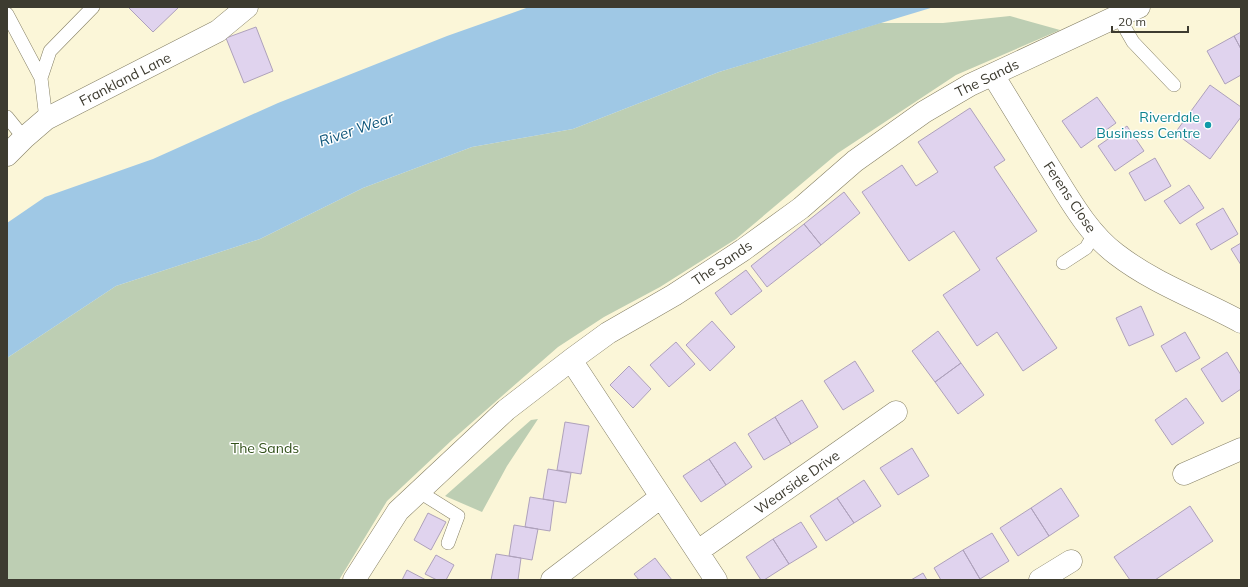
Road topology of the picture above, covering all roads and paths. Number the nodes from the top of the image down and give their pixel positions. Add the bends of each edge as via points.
1 (93, 7) edge
2 (247, 7) edge
3 (1139, 7) edge
4 (7, 14) edge
5 (1118, 16) junction
6 (993, 75) junction
7 (41, 78) junction
8 (1174, 85) dead end
9 (7, 117) edge
10 (46, 119) junction
11 (24, 138) junction
12 (7, 155) edge
13 (1094, 234) junction
14 (1063, 263) dead end
15 (1241, 322) edge
16 (571, 360) junction
17 (896, 412) dead end
18 (1241, 449) edge
19 (1184, 474) dead end
20 (418, 492) junction
21 (661, 497) junction
22 (448, 543) dead end
23 (698, 551) junction
24 (1071, 561) dead end
25 (354, 580) edge
26 (552, 580) edge
27 (716, 580) edge
28 (1040, 580) edge

1 - 7 lane via 50,51
2 - 10 street, Frankland Lane via 218,31
3 - 5 street, The Sands
4 - 7 lane
5 - 6 street, The Sands
5 - 8 lane via 1133,42
6 - 13 street, Ferens Close
6 - 16 street, The Sands via 924,112 855,161 800,208 743,250 674,295 608,333
7 - 10 lane
9 - 11 lane
10 - 11 street, Frankland Lane
11 - 12 street, Frankland Lane
13 - 14 lane via 1086,248
13 - 15 street, Ferens Close via 1116,254 1160,283
16 - 20 street, The Sands via 506,410
16 - 21 street
17 - 23 street, Wearside Drive
18 - 19 street
20 - 22 lane via 458,516
20 - 25 street, The Sands via 398,511
21 - 23 street
21 - 26 street
23 - 27 street
24 - 28 street

